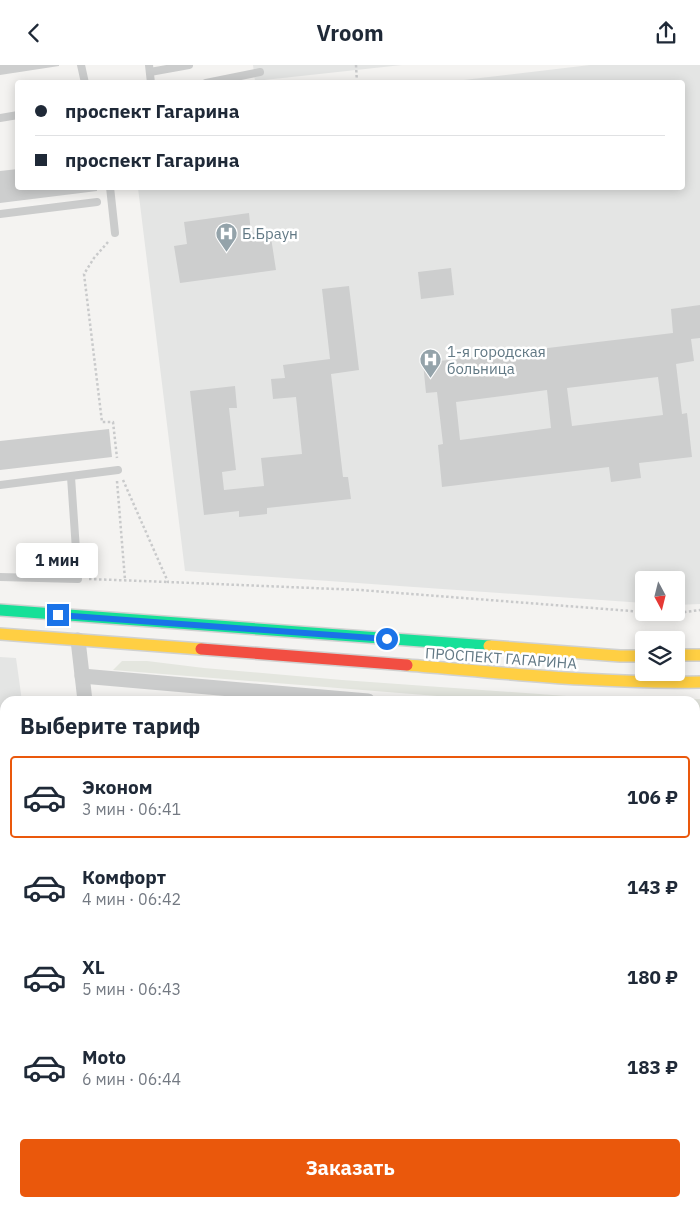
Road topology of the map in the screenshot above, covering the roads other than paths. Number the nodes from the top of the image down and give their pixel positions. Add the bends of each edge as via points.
1 (81, 65) edge
2 (189, 65) edge
3 (149, 69) edge
4 (260, 72) dead end
5 (84, 80) edge
6 (221, 80) edge
7 (15, 116) edge
8 (0, 118) edge
9 (110, 190) edge
10 (97, 202) dead end
11 (0, 214) edge
12 (115, 233) road end
13 (118, 470) road end
14 (71, 477) junction
15 (0, 485) edge
16 (0, 577) edge
17 (0, 610) edge
18 (0, 634) edge
19 (78, 640) junction
20 (685, 655) edge
21 (700, 655) edge
22 (635, 656) edge
23 (82, 676) junction
24 (700, 682) edge
25 (84, 696) edge
26 (311, 696) edge

1 - 5 lane
2 - 3 lane
4 - 6 lane
7 - 8 lane
9 - 12 lane
10 - 11 lane
13 - 14 lane
14 - 15 lane
14 - 16 lane via 78,579
17 - 22 main road, ПРОСПЕКТ ГАГАРИНА
18 - 19 main road, ПРОСПЕКТ ГАГАРИНА
19 - 23 street
19 - 24 main road, ПРОСПЕКТ ГАГАРИНА via 598,681
20 - 21 main road
23 - 25 street
23 - 26 street

